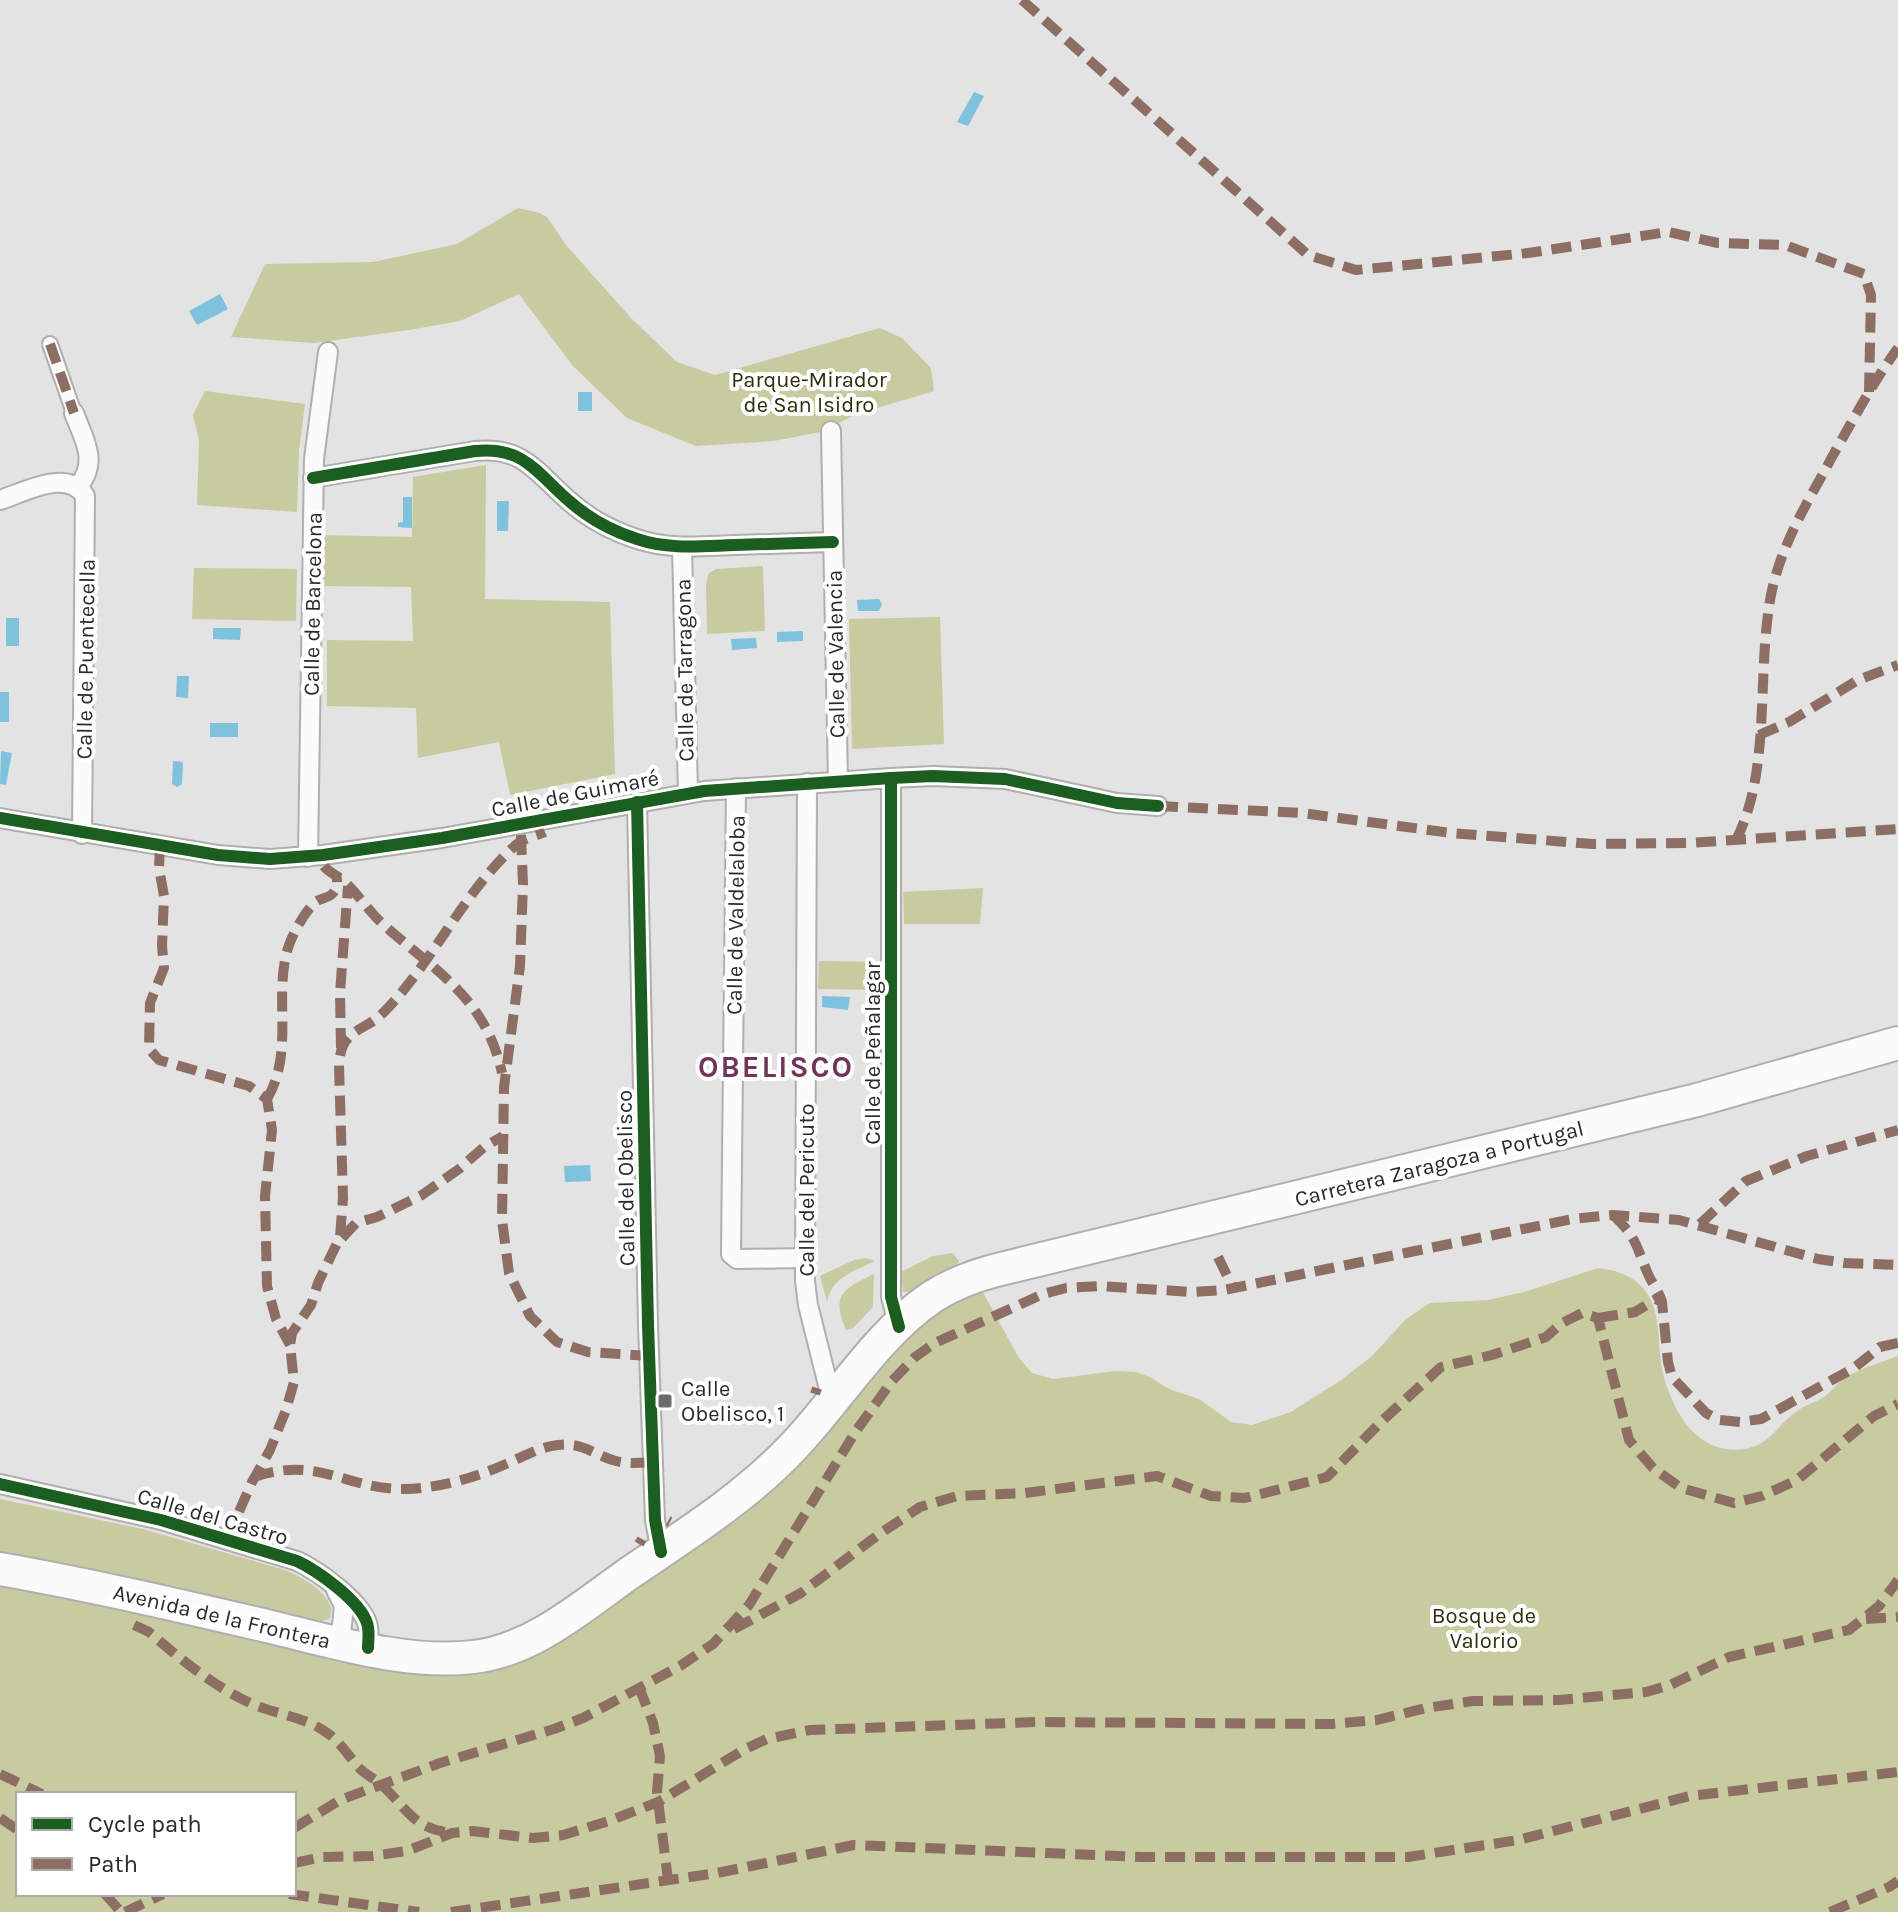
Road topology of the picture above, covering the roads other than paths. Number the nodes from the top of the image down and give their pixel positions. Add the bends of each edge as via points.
1 (50, 344) dead end
2 (328, 352) dead end
3 (74, 413) joint
4 (831, 431) dead end
5 (313, 478) junction
6 (78, 487) junction
7 (0, 500) edge
8 (833, 542) junction
9 (682, 547) junction
10 (891, 778) junction
11 (838, 781) junction
12 (807, 783) junction
13 (736, 788) junction
14 (688, 793) junction
15 (637, 802) junction
16 (1158, 806) dead end
17 (0, 818) edge
18 (82, 834) junction
19 (308, 857) junction
20 (1898, 1043) edge
21 (805, 1258) junction
22 (979, 1275) joint
23 (899, 1327) junction
24 (832, 1401) junction
25 (0, 1484) edge
26 (661, 1552) junction
27 (0, 1569) edge
28 (334, 1587) junction
29 (354, 1646) junction

1 - 3 street, Calle de Puentecella
2 - 5 street, Calle de Barcelona
3 - 6 street, Calle de Puentecella via 90,460
4 - 8 street, Calle de Valencia
5 - 9 street via 475,451 504,452 531,464 567,500 607,527 643,541
5 - 19 street, Calle de Barcelona
6 - 7 street via 53,483
6 - 18 street, Calle de Puentecella via 86,510
8 - 9 street
8 - 11 street, Calle de Valencia
9 - 14 street, Calle de Tarragona
10 - 11 street, Calle de Guimaré
10 - 16 street, Calle de Guimaré via 1005,779 1117,803
10 - 23 street, Calle de Peñalagar via 891,1297
11 - 12 street, Calle de Guimaré
12 - 13 street, Calle de Guimaré
12 - 21 street, Calle del Pericuto
13 - 14 street, Calle de Guimaré
13 - 21 street, Calle de Valdelaloba via 731,1254 737,1259
14 - 15 street, Calle de Guimaré
15 - 19 street, Calle de Guimaré
15 - 26 street, Calle del Obelisco via 650,1381
17 - 18 street, Calle de Guimaré
18 - 19 street, Calle de Guimaré via 237,857
20 - 22 highway, Carretera Zaragoza a Portugal via 1697,1100
21 - 24 street, Calle del Pericuto via 807,1298
22 - 23 highway, Avenida de la Frontera via 934,1296
23 - 24 highway, Avenida de la Frontera
24 - 26 highway, Avenida de la Frontera via 762,1477
25 - 28 street, Calle del Castro via 149,1517 280,1554
26 - 29 highway, Avenida de la Frontera via 539,1634 501,1651 440,1658
27 - 29 highway, Avenida de la Frontera
28 - 29 street
28 - 29 street, Calle del Castro via 352,1600 368,1626

